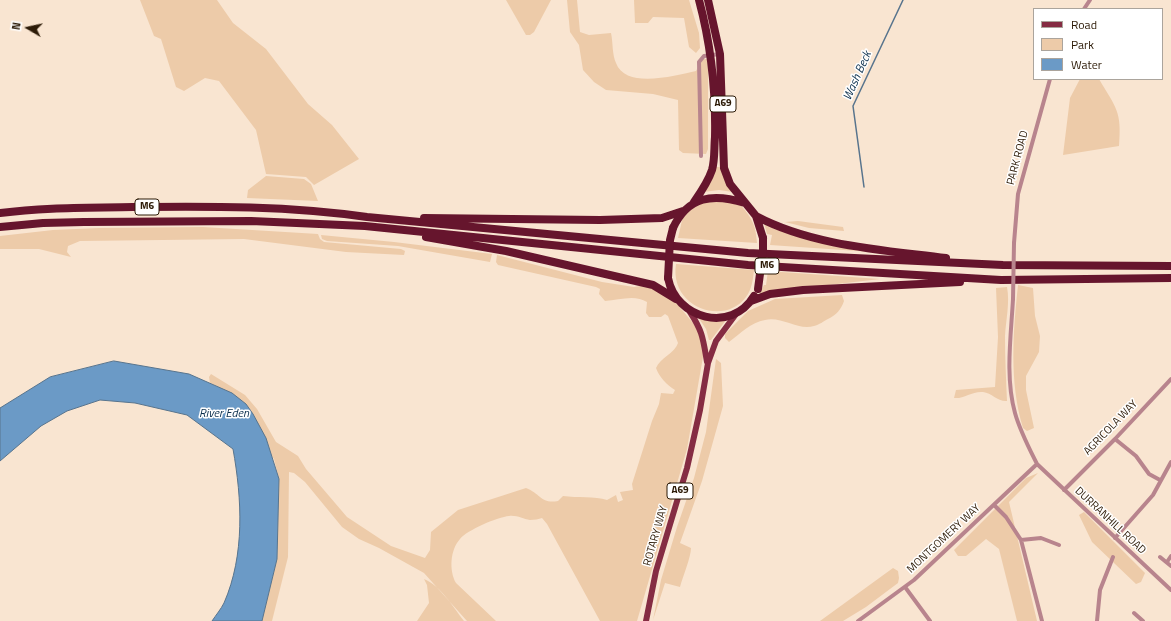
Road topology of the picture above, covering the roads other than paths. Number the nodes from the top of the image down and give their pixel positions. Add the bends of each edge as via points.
1 (699, 0) edge
2 (708, 0) edge
3 (720, 54) junction
4 (711, 55) junction
5 (1050, 80) edge
6 (701, 156) dead end
7 (694, 202) junction
8 (745, 203) junction
9 (683, 211) junction
10 (0, 213) edge
11 (756, 216) junction
12 (367, 217) junction
13 (365, 226) junction
14 (0, 228) edge
15 (1003, 265) junction
16 (1171, 266) edge
17 (1171, 278) edge
18 (1001, 280) junction
19 (676, 299) junction
20 (1013, 299) joint
21 (751, 301) junction
22 (690, 312) junction
23 (736, 314) junction
24 (708, 363) junction
25 (1171, 379) edge
26 (1115, 439) junction
27 (1171, 462) edge
28 (1037, 464) junction
29 (1160, 480) junction
30 (1064, 490) junction
31 (994, 505) junction
32 (1114, 538) junction
33 (1021, 540) junction
34 (1059, 545) dead end
35 (1171, 556) edge
36 (1160, 557) dead end
37 (1113, 558) dead end
38 (1167, 562) junction
39 (1171, 566) edge
40 (905, 586) junction
41 (1171, 590) edge
42 (1134, 613) dead end
43 (646, 621) edge
44 (858, 621) edge
45 (930, 621) edge
46 (1042, 621) edge
47 (1096, 621) edge
48 (1143, 621) edge

1 - 4 highway, A69
2 - 3 highway, A69
3 - 4 street
3 - 8 highway, A69 via 724,168 730,184
4 - 6 street via 702,56 699,62
4 - 7 highway, A69 via 715,120 714,158 706,184
5 - 20 street, PARK ROAD, bridge via 1018,194
7 - 8 highway via 728,198
7 - 9 highway
8 - 11 highway
9 - 12 highway via 662,218 600,220
9 - 19 highway, A69, bridge via 673,228 670,240 668,278 670,290
10 - 12 highway, M6 via 40,208 188,206 316,210
11 - 15 highway via 777,227 856,246
11 - 21 highway, A69, bridge via 763,238 763,258 758,290
12 - 15 highway, M6 via 748,254
13 - 14 highway, M6 via 251,222 43,223
13 - 18 highway, M6 via 748,265
13 - 19 highway via 506,251 653,285
15 - 16 highway, M6
17 - 18 highway, M6
18 - 21 highway via 803,290 770,294
19 - 22 highway, A69
20 - 28 street, DURRANHILL ROAD via 1009,367 1015,412 1024,439
21 - 23 highway, A69
22 - 23 highway, A69 via 722,318
22 - 24 main road, ROTARY WAY / A69 via 700,328
23 - 24 main road, ROTARY WAY / A69 via 716,341
24 - 43 main road, ROTARY WAY / A69 via 687,468 656,571
25 - 26 street, AGRICOLA WAY
26 - 29 street via 1136,456 1149,474
26 - 30 street, AGRICOLA WAY
27 - 29 street
28 - 30 street, DURRANHILL ROAD
28 - 31 street, MONTGOMERY WAY
29 - 32 street via 1153,495
30 - 32 street, DURRANHILL ROAD
31 - 33 street via 1006,517
31 - 40 street, MONTGOMERY WAY
32 - 41 street, DURRANHILL ROAD
33 - 34 street via 1041,538
33 - 46 street
35 - 38 street
36 - 38 street
37 - 47 street via 1100,590
38 - 39 street
40 - 44 street, MONTGOMERY WAY
40 - 45 street
42 - 48 street

